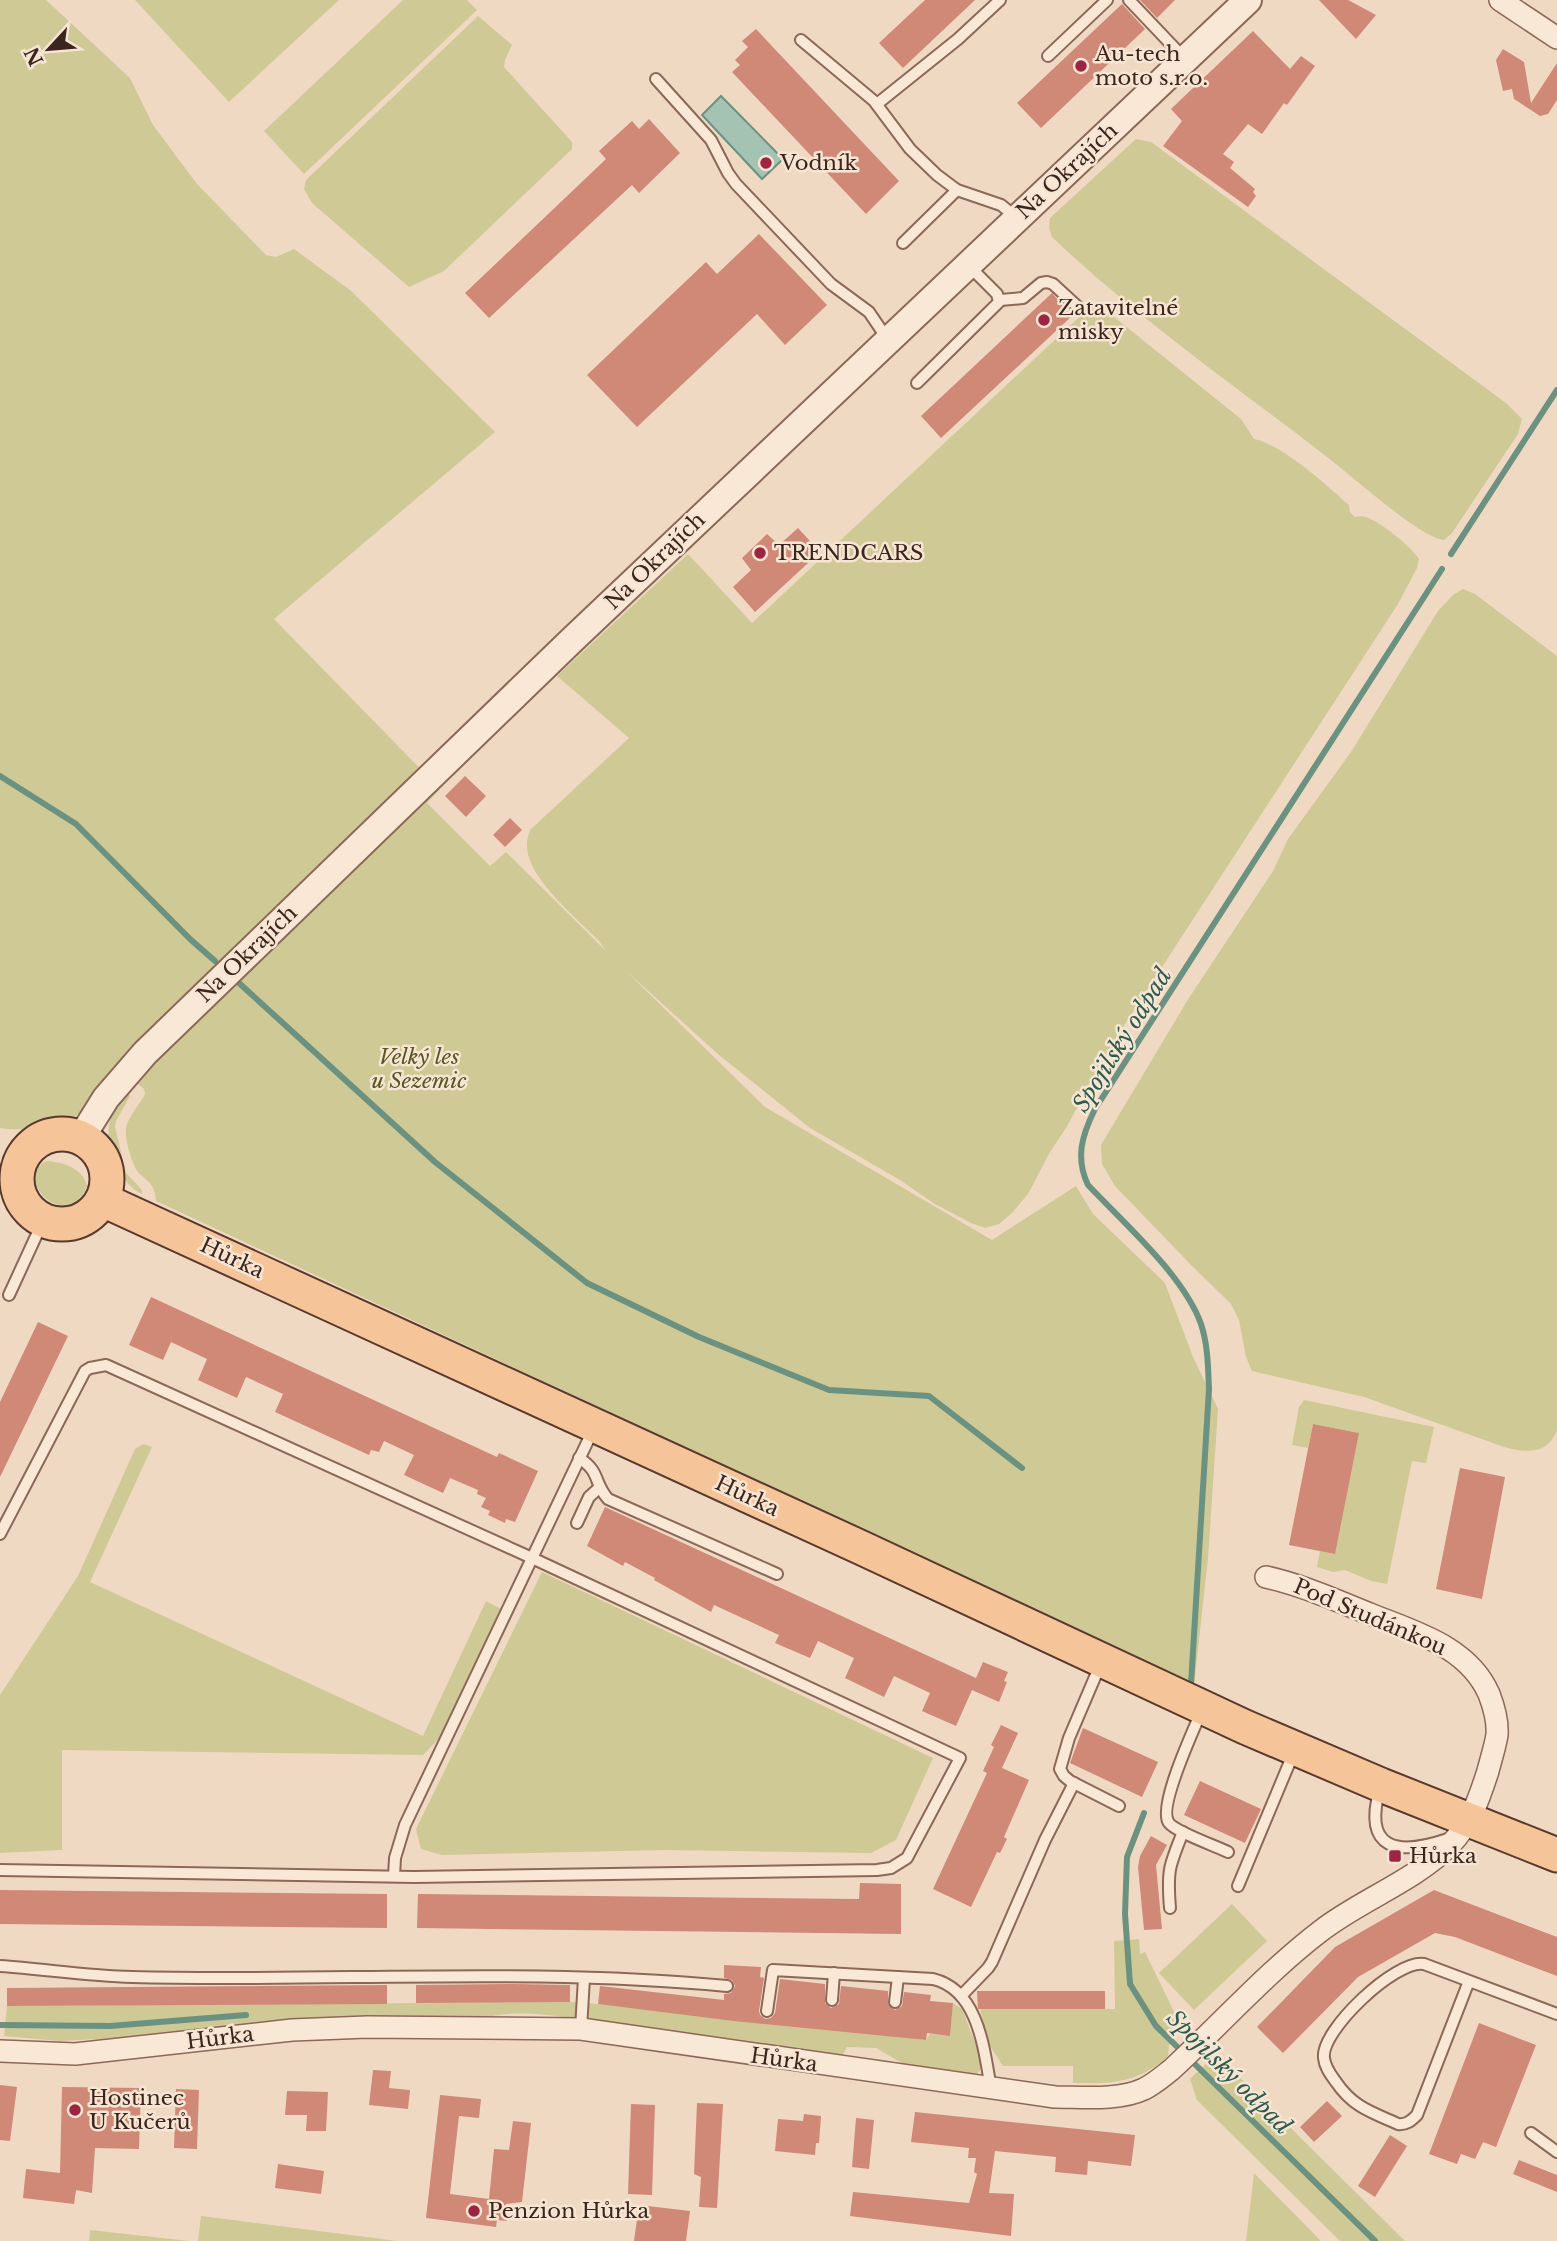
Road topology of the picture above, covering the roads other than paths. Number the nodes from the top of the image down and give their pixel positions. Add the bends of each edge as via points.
1 (1000, 0) edge
2 (1107, 0) edge
3 (1129, 0) edge
4 (1248, 0) edge
5 (1500, 0) edge
6 (1557, 38) edge
7 (801, 40) dead end
8 (1048, 56) dead end
9 (1185, 59) junction
10 (656, 79) dead end
11 (877, 104) junction
12 (957, 190) junction
13 (1017, 218) junction
14 (903, 243) dead end
15 (968, 265) junction
16 (1000, 300) junction
17 (1078, 307) dead end
18 (888, 340) junction
19 (917, 383) dead end
20 (81, 1138) junction
21 (10, 1157) edge
22 (103, 1200) junction
23 (43, 1221) junction
24 (9, 1295) dead end
25 (595, 1426) junction
26 (579, 1458) junction
27 (600, 1487) junction
28 (577, 1523) dead end
29 (0, 1534) edge
30 (532, 1558) junction
31 (777, 1574) dead end
32 (1266, 1577) dead end
33 (1102, 1661) junction
34 (1203, 1708) junction
35 (1295, 1749) junction
36 (1074, 1783) junction
37 (1381, 1785) junction
38 (1119, 1807) dead end
39 (1465, 1827) junction
40 (1184, 1832) junction
41 (1228, 1852) dead end
42 (1557, 1854) edge
43 (0, 1870) edge
44 (394, 1877) junction
45 (1238, 1886) dead end
46 (1170, 1908) dead end
47 (0, 1966) edge
48 (834, 1973) junction
49 (898, 1977) junction
50 (584, 1978) junction
51 (1469, 1981) junction
52 (727, 1986) dead end
53 (962, 1995) junction
54 (832, 2000) dead end
55 (895, 2002) dead end
56 (767, 2011) dead end
57 (1557, 2014) edge
58 (581, 2029) junction
59 (0, 2051) edge
60 (991, 2089) junction
61 (1531, 2133) dead end
62 (1557, 2152) edge

1 - 11 lane
2 - 8 lane
3 - 9 lane
4 - 9 street, Na Okrajích
5 - 6 street
7 - 11 lane
9 - 13 street, Na Okrajích
10 - 18 lane via 711,140 736,184 831,284 869,312
11 - 12 lane via 920,161
12 - 13 lane via 1001,205
12 - 14 lane
13 - 15 street, Na Okrajích
15 - 16 lane
15 - 18 street, Na Okrajích
16 - 17 lane via 1023,298 1047,282
16 - 19 lane
18 - 20 street, Na Okrajích via 145,1053 106,1098
20 - 21 main road via 49,1136
20 - 22 main road via 97,1150 105,1164 108,1179
21 - 23 main road via 19,1195 27,1209
22 - 23 main road via 76,1223
22 - 25 main road, Hůrka
23 - 24 lane
25 - 26 lane
25 - 33 main road, Hůrka
26 - 27 lane via 591,1465
26 - 30 lane
27 - 28 lane via 589,1497
27 - 31 lane via 608,1499
29 - 30 lane via 85,1371 106,1365
30 - 44 lane via 405,1825
30 - 44 lane via 960,1758 914,1848 891,1868
32 - 39 street, Pod Studánkou via 1305,1588 1441,1644 1476,1671 1493,1705 1497,1733 1478,1804
33 - 34 main road, Hůrka
33 - 36 lane via 1061,1761 1064,1776
34 - 35 main road, Hůrka
34 - 40 lane via 1180,1763 1166,1814 1171,1825
35 - 37 main road, Hůrka
35 - 45 lane
36 - 38 lane
36 - 53 lane via 992,1962
37 - 39 main road, Hůrka
37 - 39 lane via 1375,1824 1391,1846 1402,1849 1439,1842
39 - 42 main road, Hůrka
39 - 60 street, Hůrka via 1430,1862 1323,1929 1155,2083 1124,2095 1055,2097
40 - 41 lane
40 - 46 lane via 1169,1865
43 - 44 lane
47 - 50 lane via 131,1977
48 - 49 lane
48 - 54 lane
48 - 56 lane via 773,1970
49 - 53 lane via 943,1981
49 - 55 lane
50 - 52 lane via 649,1978
50 - 58 lane
51 - 51 lane via 1415,1963 1368,1993 1324,2049 1328,2072 1348,2099 1398,2124 1413,2120
51 - 57 lane
53 - 60 lane via 977,2030
58 - 59 street, Hůrka via 367,2027 292,2030 75,2054
58 - 60 street, Hůrka
61 - 62 lane

